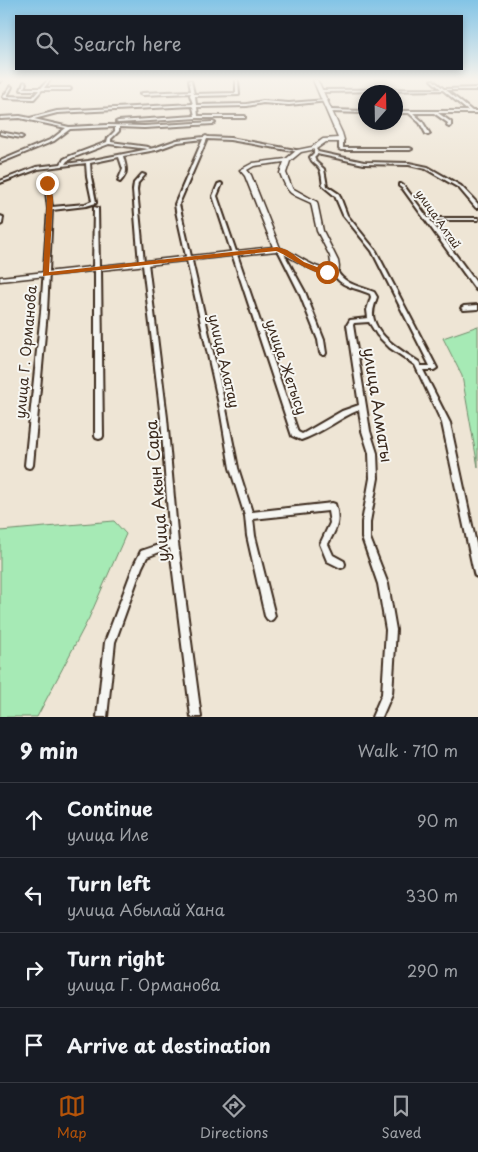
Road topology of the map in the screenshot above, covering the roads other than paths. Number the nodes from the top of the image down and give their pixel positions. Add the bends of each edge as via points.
1 (49, 113) edge
2 (196, 113) edge
3 (332, 113) edge
4 (412, 113) edge
5 (437, 113) edge
6 (197, 117) junction
7 (244, 117) dead end
8 (0, 119) edge
9 (31, 120) junction
10 (213, 123) dead end
11 (111, 126) junction
12 (117, 126) junction
13 (449, 126) dead end
14 (69, 128) junction
15 (0, 133) edge
16 (428, 134) dead end
17 (21, 137) dead end
18 (206, 137) junction
19 (341, 140) junction
20 (109, 144) junction
21 (155, 149) junction
22 (410, 149) dead end
23 (299, 151) junction
24 (315, 151) junction
25 (121, 156) junction
26 (288, 160) junction
27 (0, 162) edge
28 (88, 162) junction
29 (63, 164) junction
30 (143, 174) dead end
31 (0, 182) edge
32 (120, 182) dead end
33 (47, 183) dead end
34 (220, 184) dead end
35 (400, 185) dead end
36 (478, 207) edge
37 (96, 208) dead end
38 (50, 209) junction
39 (1, 217) edge
40 (427, 219) junction
41 (478, 219) edge
42 (0, 224) edge
43 (279, 249) junction
44 (235, 254) junction
45 (189, 259) junction
46 (144, 263) junction
47 (97, 268) junction
48 (335, 272) junction
49 (46, 275) junction
50 (0, 278) edge
51 (478, 289) edge
52 (478, 307) edge
53 (464, 308) dead end
54 (371, 320) junction
55 (323, 354) dead end
56 (419, 368) junction
57 (362, 406) junction
58 (99, 436) dead end
59 (29, 465) dead end
60 (249, 516) junction
61 (174, 543) junction
62 (341, 564) dead end
63 (478, 573) edge
64 (270, 616) dead end
65 (102, 717) edge
66 (196, 717) edge
67 (377, 717) edge

1 - 9 street
2 - 6 street
3 - 19 street
4 - 16 street
5 - 13 street via 450,123
6 - 7 street
6 - 11 street via 114,122
8 - 9 street
9 - 14 street
10 - 12 street via 144,128
11 - 12 street
11 - 14 street
12 - 20 street
14 - 27 street via 48,143
15 - 17 street
18 - 21 street via 177,141
18 - 23 street
18 - 45 street, улица Алатау via 178,204
19 - 22 street via 342,149
19 - 24 street via 325,140
20 - 21 street
20 - 29 street via 71,157
21 - 25 street
23 - 24 street
23 - 26 street
24 - 36 street via 364,163 409,164 427,168 460,187
24 - 56 street via 312,160 322,169 325,186 337,195 345,215 374,251 434,368
25 - 28 street
25 - 32 street via 125,169
26 - 43 street via 253,165 243,170
26 - 48 street via 283,173 285,181 294,194 314,202 320,233 331,251
28 - 29 street
28 - 38 street via 87,180 94,202
29 - 31 street via 37,168
30 - 46 street, улица Акын Сара via 135,190
33 - 38 street, улица Г. Орманова
34 - 44 street via 215,196
35 - 40 street, улица Алтай
37 - 47 street
38 - 49 street, улица Г. Орманова
39 - 42 street
40 - 41 street
40 - 51 street, улица Алтай
43 - 44 street
43 - 48 street via 302,263
43 - 55 street via 305,300 321,340
44 - 45 street
44 - 57 street, улица Жетысу via 295,434 306,435
45 - 46 street
45 - 60 street, улица Алатау via 234,468
46 - 47 street
46 - 61 street, улица Акын Сара via 164,418
47 - 49 street
47 - 58 street
48 - 54 street via 345,283 372,292
49 - 50 street
49 - 59 street, улица Г. Орманова
52 - 53 street
54 - 56 street via 379,334
54 - 57 street, улица Алматы via 352,321 350,325
56 - 63 street via 446,423
57 - 67 street, улица Алматы via 373,453 374,478 366,538 383,584 391,630 387,694
60 - 62 street via 332,507 334,523 324,544 330,558
60 - 64 street, улица Алатау
61 - 65 street via 144,554 138,564 110,642
61 - 66 street, улица Акын Сара

